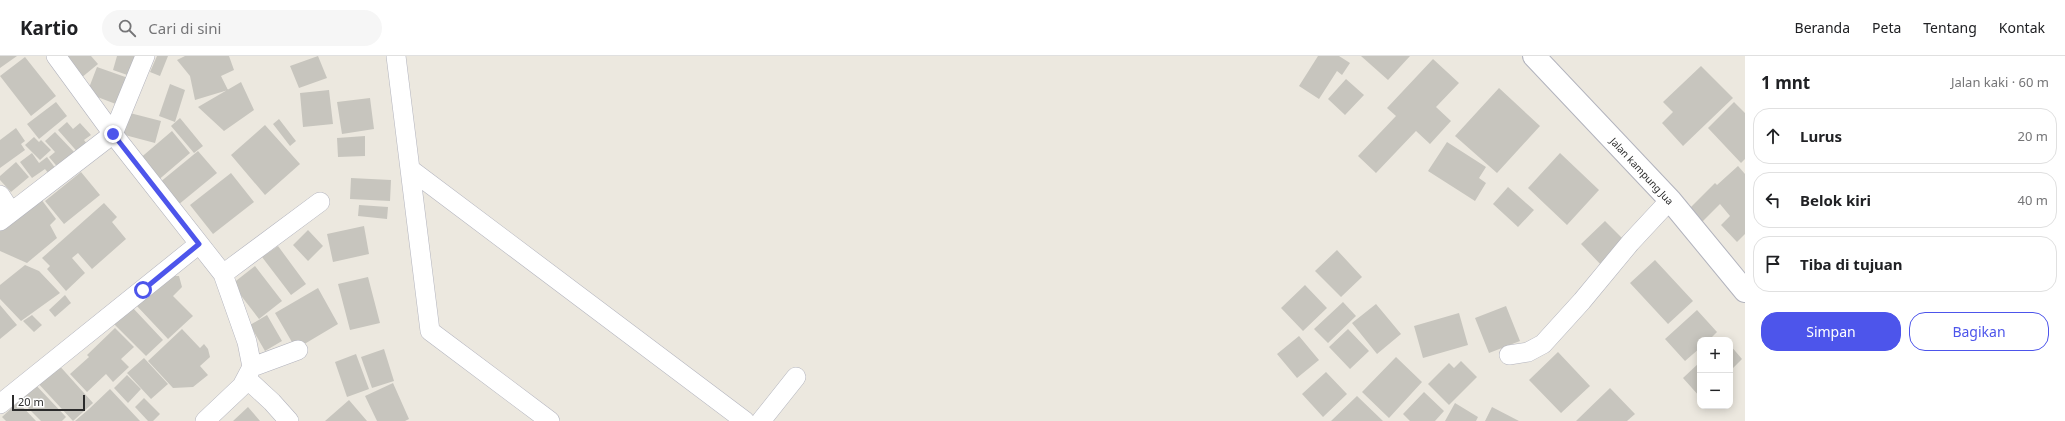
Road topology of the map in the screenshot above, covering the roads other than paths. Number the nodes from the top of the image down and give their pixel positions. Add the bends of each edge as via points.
1 (56, 56) edge
2 (145, 56) edge
3 (396, 56) edge
4 (1534, 56) edge
5 (113, 134) junction
6 (410, 169) junction
7 (0, 195) edge
8 (1670, 200) junction
9 (320, 202) dead end
10 (5, 217) edge
11 (199, 244) junction
12 (223, 274) junction
13 (1745, 291) edge
14 (298, 350) dead end
15 (1509, 355) dead end
16 (249, 373) junction
17 (796, 377) dead end
18 (0, 404) edge
19 (205, 421) edge
20 (289, 421) edge
21 (550, 421) edge
22 (745, 421) edge
23 (761, 421) edge

1 - 5 street
2 - 5 street
3 - 6 street
4 - 8 street, Jalan kampung Jua
5 - 10 street
5 - 11 street
6 - 21 street via 430,331
6 - 22 street
7 - 10 street
8 - 13 street, Jalan kampung Jua
8 - 15 street via 1543,344 1528,352
9 - 12 street
11 - 12 street
11 - 18 street
12 - 16 street via 247,342
14 - 16 street
16 - 19 street via 233,397
16 - 20 street
17 - 23 street

